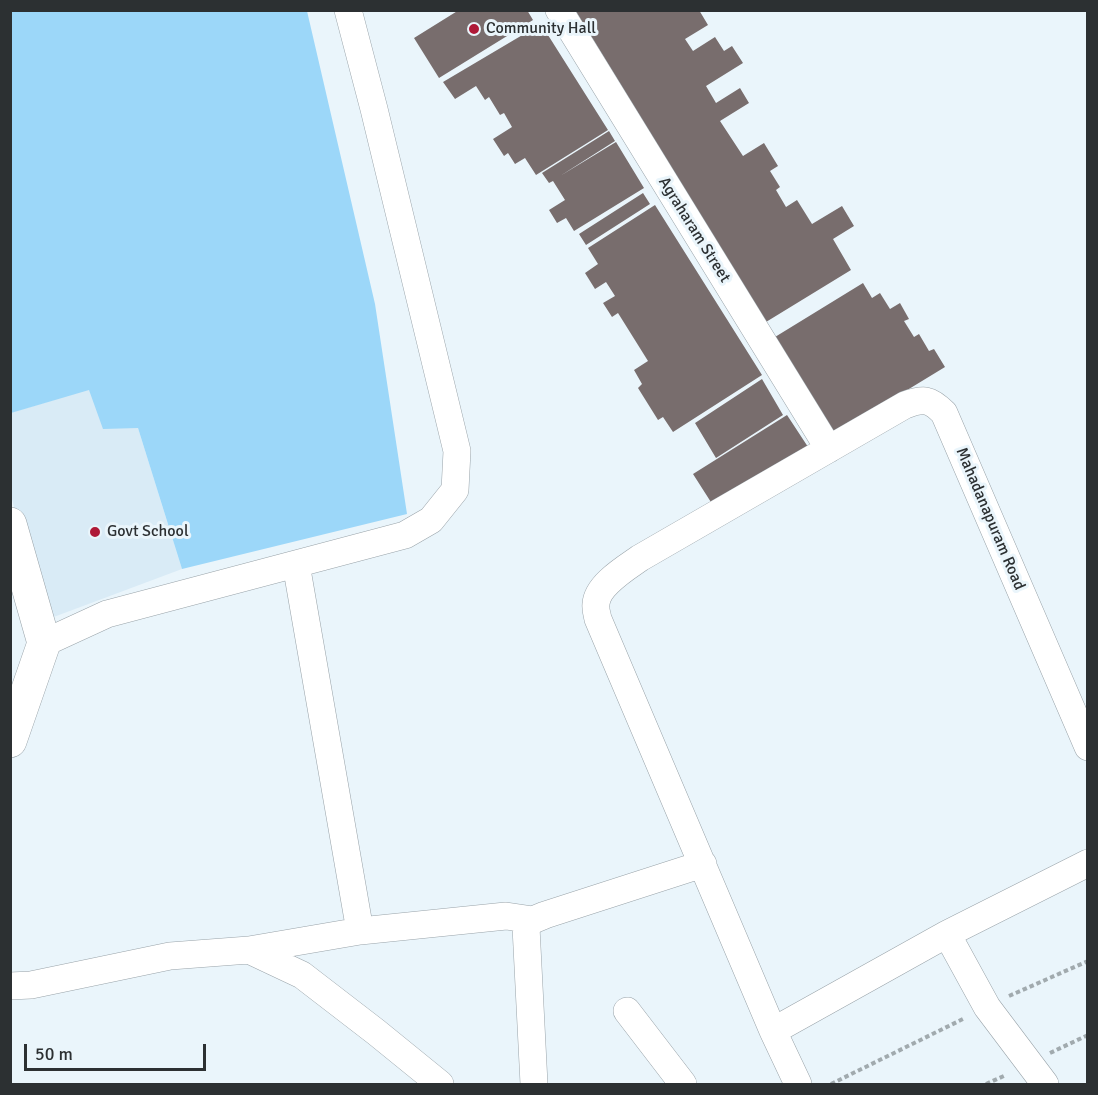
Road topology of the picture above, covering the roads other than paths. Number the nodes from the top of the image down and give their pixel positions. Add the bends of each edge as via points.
1 (348, 10) edge
2 (559, 10) edge
3 (829, 449) junction
4 (10, 524) edge
5 (296, 564) junction
6 (44, 643) junction
7 (10, 741) edge
8 (1088, 747) edge
9 (1088, 863) edge
10 (703, 864) junction
11 (533, 920) junction
12 (360, 931) junction
13 (947, 934) junction
14 (249, 950) junction
15 (10, 986) edge
16 (627, 1011) dead end
17 (773, 1031) junction
18 (440, 1084) edge
19 (534, 1084) edge
20 (683, 1084) edge
21 (798, 1084) edge
22 (1045, 1084) edge

1 - 5 street via 457,451 455,490 431,520 405,535
2 - 3 street, Agraharam Street
3 - 8 street, Mahadanapuram Road via 919,400 934,403 944,413
3 - 10 street via 640,558 598,594 598,619
4 - 6 street
5 - 6 street via 106,614
5 - 12 street
6 - 7 street
9 - 13 street
10 - 11 street
10 - 17 street
11 - 12 street via 506,916
11 - 19 street via 526,927
12 - 14 street
13 - 17 street
13 - 22 street via 987,1006
14 - 15 street via 170,956
14 - 18 street via 302,975
16 - 20 street
17 - 21 street

